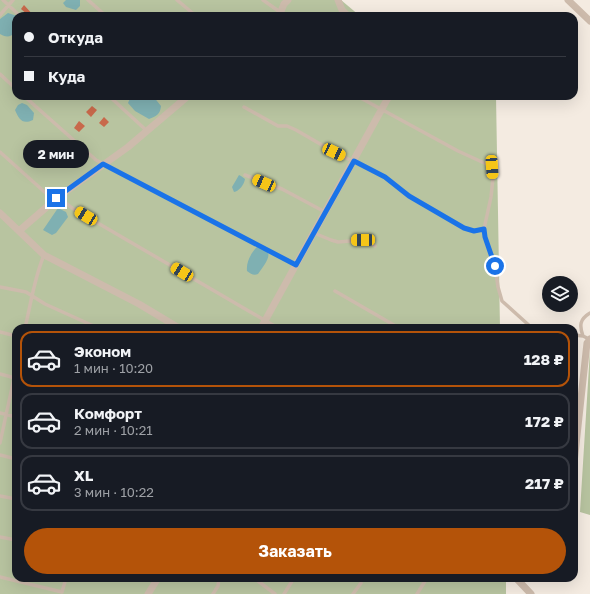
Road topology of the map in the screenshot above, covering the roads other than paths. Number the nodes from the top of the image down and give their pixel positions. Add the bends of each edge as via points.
1 (3, 0) edge
2 (13, 0) edge
3 (88, 0) edge
4 (177, 0) edge
5 (263, 0) edge
6 (288, 0) edge
7 (338, 0) edge
8 (568, 0) edge
9 (8, 5) junction
10 (16, 12) edge
11 (102, 12) edge
12 (191, 12) edge
13 (278, 12) edge
14 (281, 12) edge
15 (344, 12) edge
16 (0, 15) edge
17 (590, 20) edge
18 (0, 74) edge
19 (12, 85) edge
20 (28, 100) edge
21 (113, 100) edge
22 (183, 100) edge
23 (365, 100) edge
24 (387, 100) edge
25 (244, 107) dead end
26 (382, 109) junction
27 (147, 131) junction
28 (0, 152) edge
29 (354, 161) junction
30 (103, 164) junction
31 (245, 175) dead end
32 (56, 198) junction
33 (325, 212) junction
34 (0, 214) edge
35 (484, 229) junction
36 (19, 231) junction
37 (314, 233) junction
38 (375, 246) dead end
39 (44, 255) junction
40 (296, 265) junction
41 (0, 287) edge
42 (335, 291) dead end
43 (33, 296) junction
44 (590, 313) edge
45 (264, 321) junction
46 (26, 324) edge
47 (89, 324) edge
48 (172, 324) edge
49 (263, 324) edge
50 (270, 324) edge
51 (392, 324) edge
52 (528, 324) edge
53 (0, 332) edge
54 (12, 335) edge
55 (587, 338) edge
56 (0, 374) edge
57 (12, 377) edge
58 (12, 390) edge
59 (0, 413) edge
60 (6, 414) junction
61 (12, 416) edge
62 (578, 426) edge
63 (0, 443) edge
64 (0, 455) edge
65 (12, 458) edge
66 (0, 496) edge
67 (12, 498) edge
68 (0, 537) edge
69 (12, 539) edge
70 (0, 577) edge
71 (12, 580) edge
72 (19, 582) edge
73 (65, 582) edge
74 (156, 582) edge
75 (218, 582) edge
76 (259, 582) edge
77 (292, 582) edge
78 (424, 582) edge
79 (520, 582) edge
80 (361, 583) dead end
81 (62, 593) edge
82 (148, 594) edge
83 (213, 594) edge
84 (275, 594) edge
85 (284, 594) edge
86 (352, 594) edge
87 (417, 594) edge
88 (531, 594) edge

1 - 9 lane
2 - 9 lane
3 - 11 lane
4 - 12 lane
5 - 13 lane
6 - 14 street
7 - 15 street
8 - 17 street
9 - 10 lane
9 - 16 lane
18 - 19 lane
20 - 30 lane
21 - 27 lane
22 - 27 street
23 - 26 lane
24 - 26 street
25 - 29 lane via 278,126 296,130
26 - 29 street
26 - 35 lane via 492,167 491,197
27 - 30 street
28 - 32 lane via 49,196
29 - 33 street
29 - 35 lane via 385,177 409,196 464,228 474,231
30 - 32 street
30 - 40 lane
31 - 33 lane via 282,189
32 - 36 street
32 - 45 lane
33 - 37 street
34 - 36 street
35 - 52 lane via 502,301
36 - 39 street
37 - 38 lane via 338,242 363,240
37 - 40 street
39 - 43 lane via 35,276
39 - 48 street
40 - 45 street
41 - 43 lane via 26,292
42 - 51 lane
43 - 46 lane
43 - 47 lane
44 - 55 lane via 581,323 581,329
45 - 49 street
45 - 50 lane
53 - 54 lane
55 - 62 street
56 - 57 lane
58 - 60 lane
59 - 60 lane
60 - 61 lane
60 - 63 lane
64 - 65 lane
66 - 67 lane
68 - 69 lane
70 - 71 lane
72 - 81 lane
73 - 81 lane
74 - 82 street
75 - 83 lane
76 - 84 lane
77 - 85 lane
78 - 87 lane
79 - 88 street
80 - 86 lane

